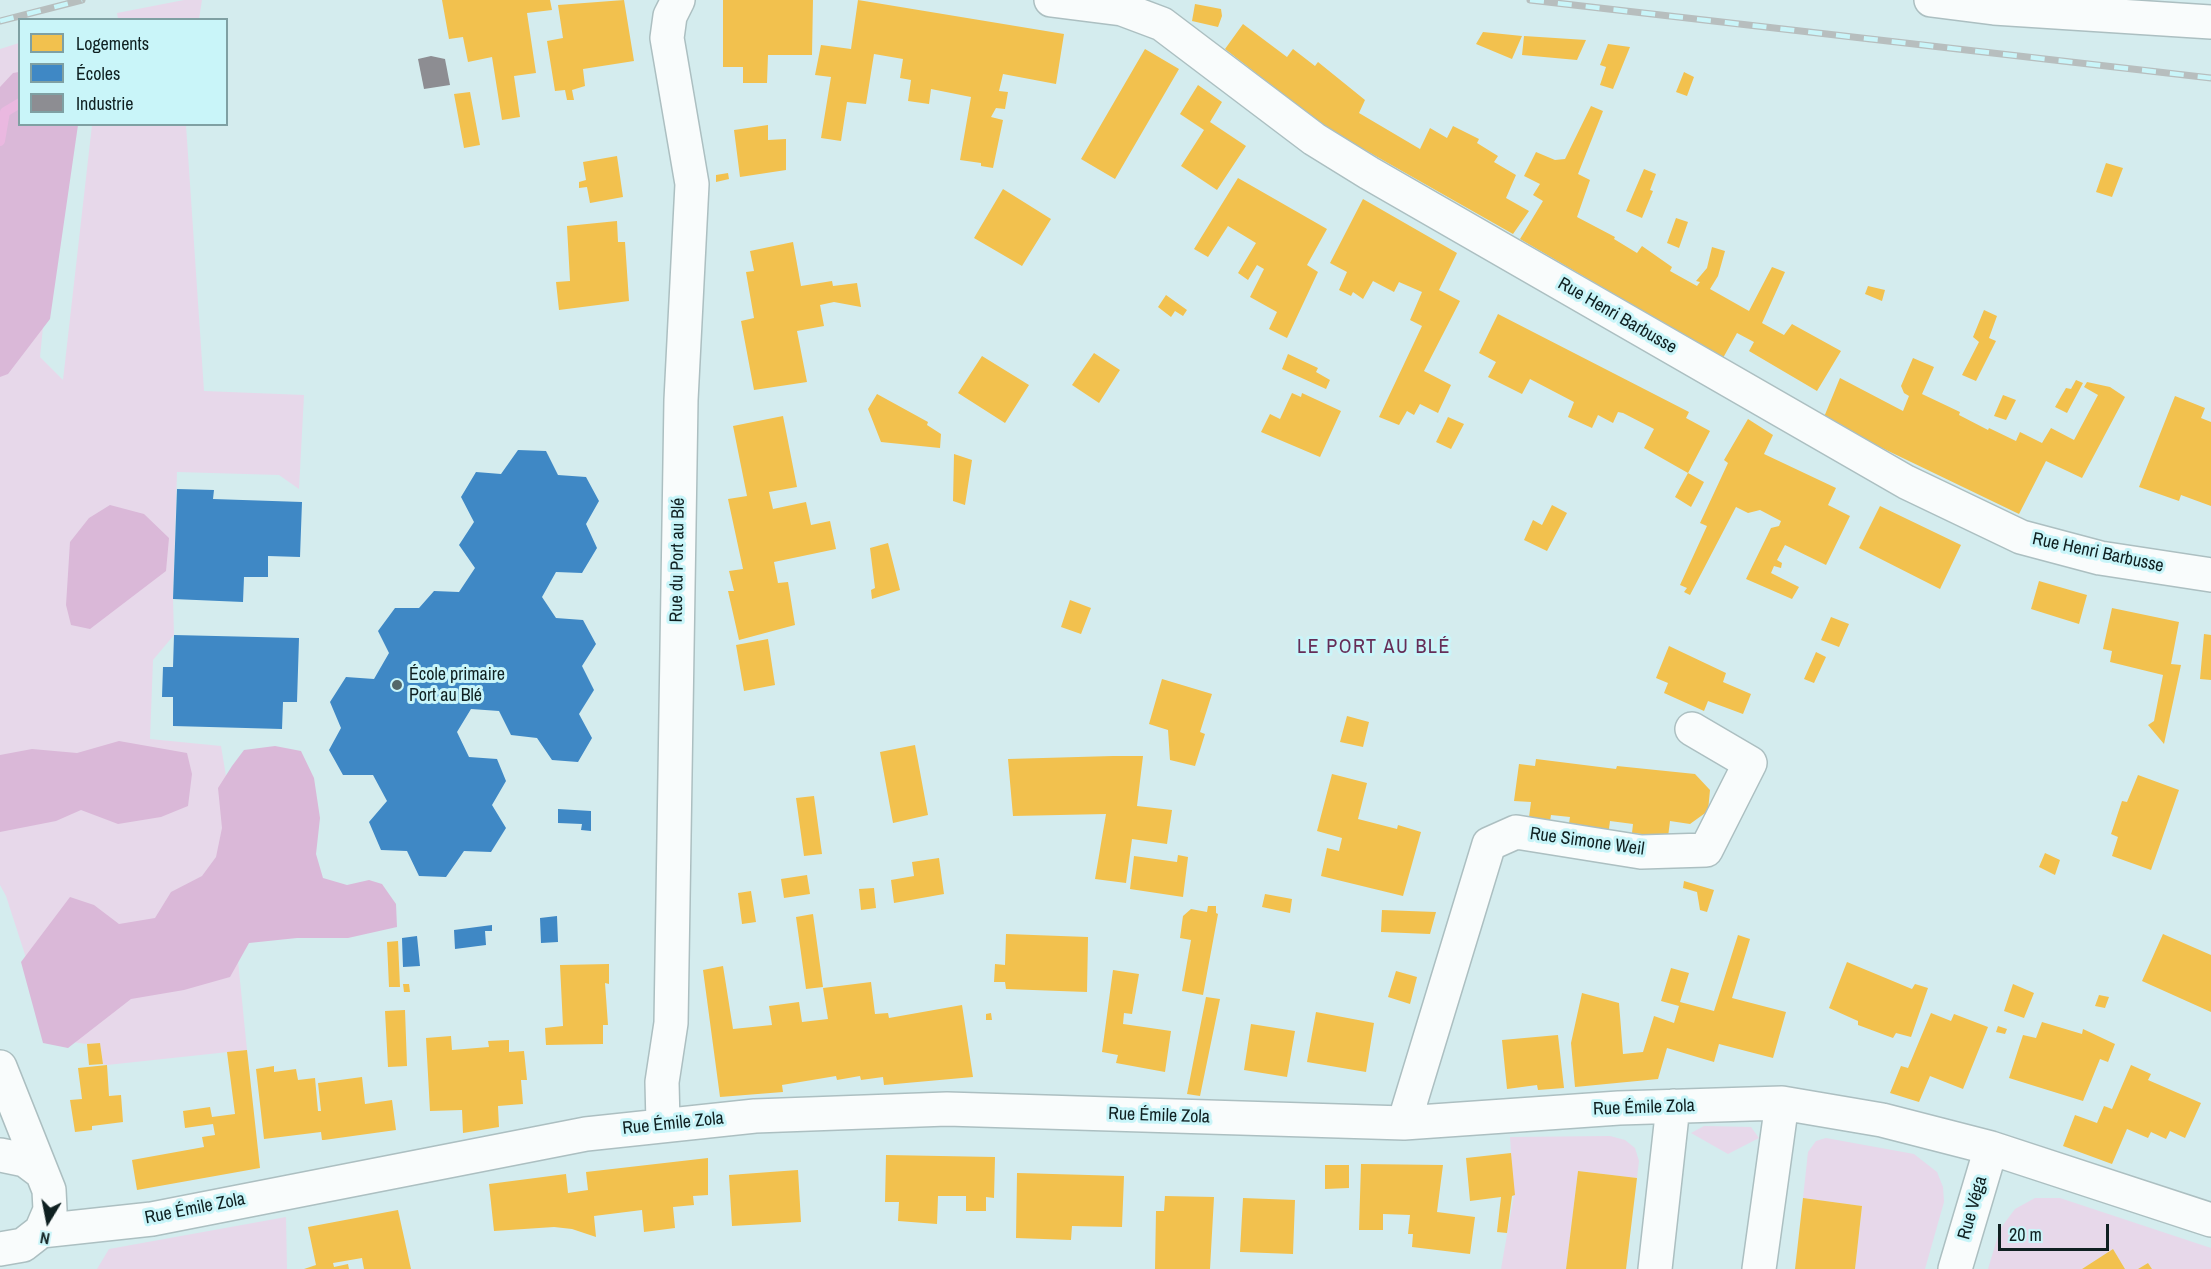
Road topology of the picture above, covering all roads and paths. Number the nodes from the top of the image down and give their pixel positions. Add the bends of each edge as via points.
1 (678, 0) edge
2 (1051, 0) edge
3 (1931, 0) edge
4 (2211, 22) edge
5 (2211, 575) edge
6 (1692, 729) dead end
7 (0, 1067) edge
8 (1782, 1103) junction
9 (1673, 1106) junction
10 (1404, 1123) junction
11 (663, 1124) junction
12 (1991, 1148) junction
13 (0, 1155) edge
14 (45, 1181) junction
15 (2211, 1220) edge
16 (99, 1224) junction
17 (36, 1234) junction
18 (0, 1249) edge
19 (24, 1269) edge
20 (1655, 1269) edge
21 (1759, 1269) edge
22 (1956, 1269) edge

1 - 11 street, Rue du Port au Blé via 670,16 667,38 692,184 681,400 671,1023 662,1082
2 - 5 street, Rue Henri Barbusse via 1122,9 1162,24 1314,139 1369,173 1906,482 2021,537 2100,558
3 - 4 street via 1994,8
6 - 10 street, Rue Simone Weil via 1750,764 1706,850 1641,852 1516,832 1489,844
7 - 14 street
8 - 9 street, Rue Émile Zola
8 - 12 street, Rue Émile Zola via 1882,1120
8 - 21 street
9 - 10 street, Rue Émile Zola
9 - 20 street
10 - 11 street, Rue Émile Zola via 946,1109 755,1116
11 - 16 street, Rue Émile Zola via 586,1134 152,1219
12 - 15 street, Rue Émile Zola
12 - 22 street, Rue Véga
13 - 14 street via 25,1160
14 - 16 street
14 - 17 street via 50,1210
16 - 17 street, Rue Émile Zola
17 - 18 street, Rue Émile Zola via 23,1245
17 - 19 street

